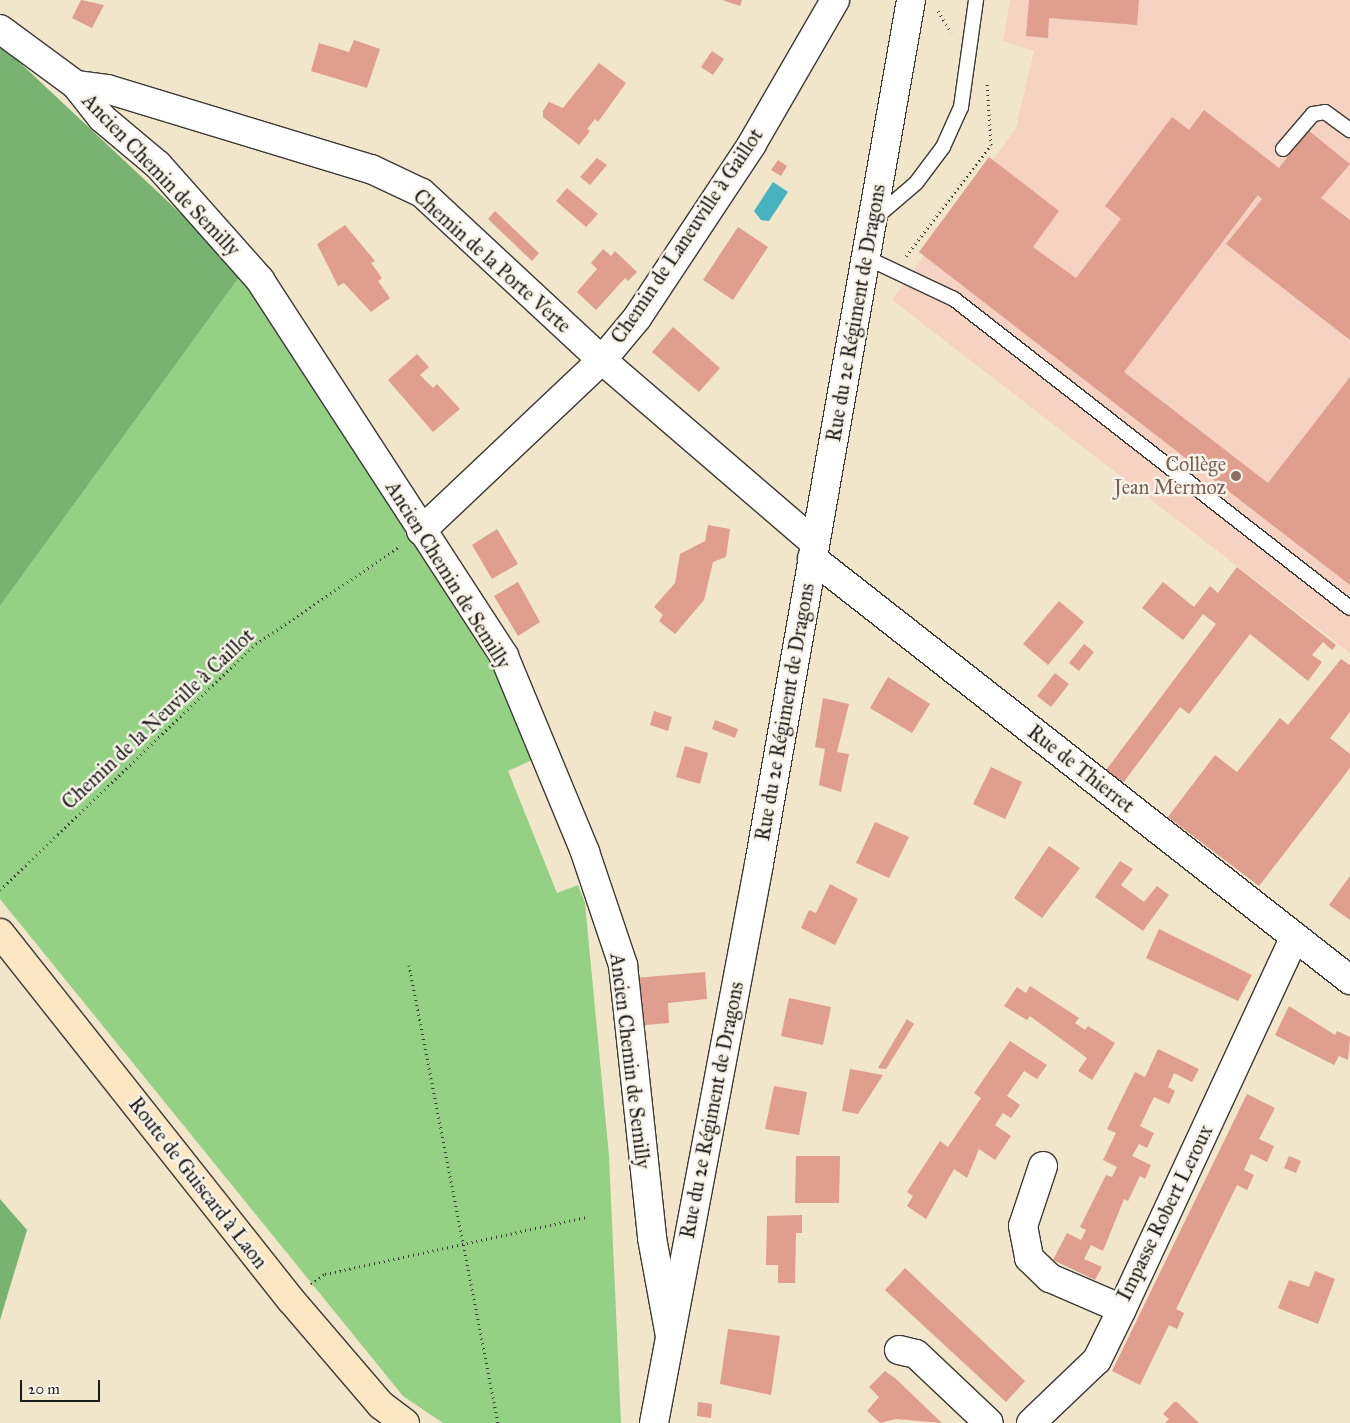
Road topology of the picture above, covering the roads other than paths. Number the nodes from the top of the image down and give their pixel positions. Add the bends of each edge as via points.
1 (835, 0) edge
2 (911, 0) edge
3 (976, 0) edge
4 (0, 29) edge
5 (76, 85) junction
6 (1350, 130) edge
7 (1283, 149) dead end
8 (872, 221) junction
9 (865, 258) junction
10 (602, 360) junction
11 (422, 531) junction
12 (814, 551) junction
13 (1350, 608) edge
14 (0, 933) edge
15 (1295, 937) junction
16 (1350, 980) edge
17 (1043, 1166) dead end
18 (1122, 1309) junction
19 (670, 1336) junction
20 (899, 1350) dead end
21 (405, 1423) edge
22 (654, 1423) edge
23 (989, 1423) edge
24 (1031, 1423) edge

1 - 10 street, Chemin de Laneuville à Gaillot via 752,144 637,318
2 - 8 street, Rue du 2e Régiment de Dragons
3 - 8 lane via 961,107 944,147 916,183
4 - 5 street, Ancien Chemin de Semilly
5 - 10 street, Chemin de la Porte Verte via 107,89 371,169 422,193
5 - 11 street, Ancien Chemin de Semilly via 102,118 158,165 260,280
6 - 7 lane via 1325,112 1313,114
8 - 9 street, Rue du 2e Régiment de Dragons
9 - 12 street, Rue du 2e Régiment de Dragons
9 - 13 lane via 954,298
10 - 11 street, Chemin de Laneuville à Gaillot
10 - 12 street, Chemin de la Porte Verte
11 - 19 street, Ancien Chemin de Semilly via 504,656 586,852 622,965 652,1238
12 - 15 street, Rue de Thierret
12 - 19 street, Rue du 2e Régiment de Dragons
14 - 21 main road, Route de Guiscard à Laon via 291,1300 381,1405
15 - 16 street, Rue de Thierret
15 - 18 street, Impasse Robert Leroux
17 - 18 street, Impasse Robert Leroux via 1023,1226 1029,1258 1050,1278
18 - 24 street via 1097,1360
19 - 22 street, Rue du 2e Régiment de Dragons
20 - 23 street via 916,1354

